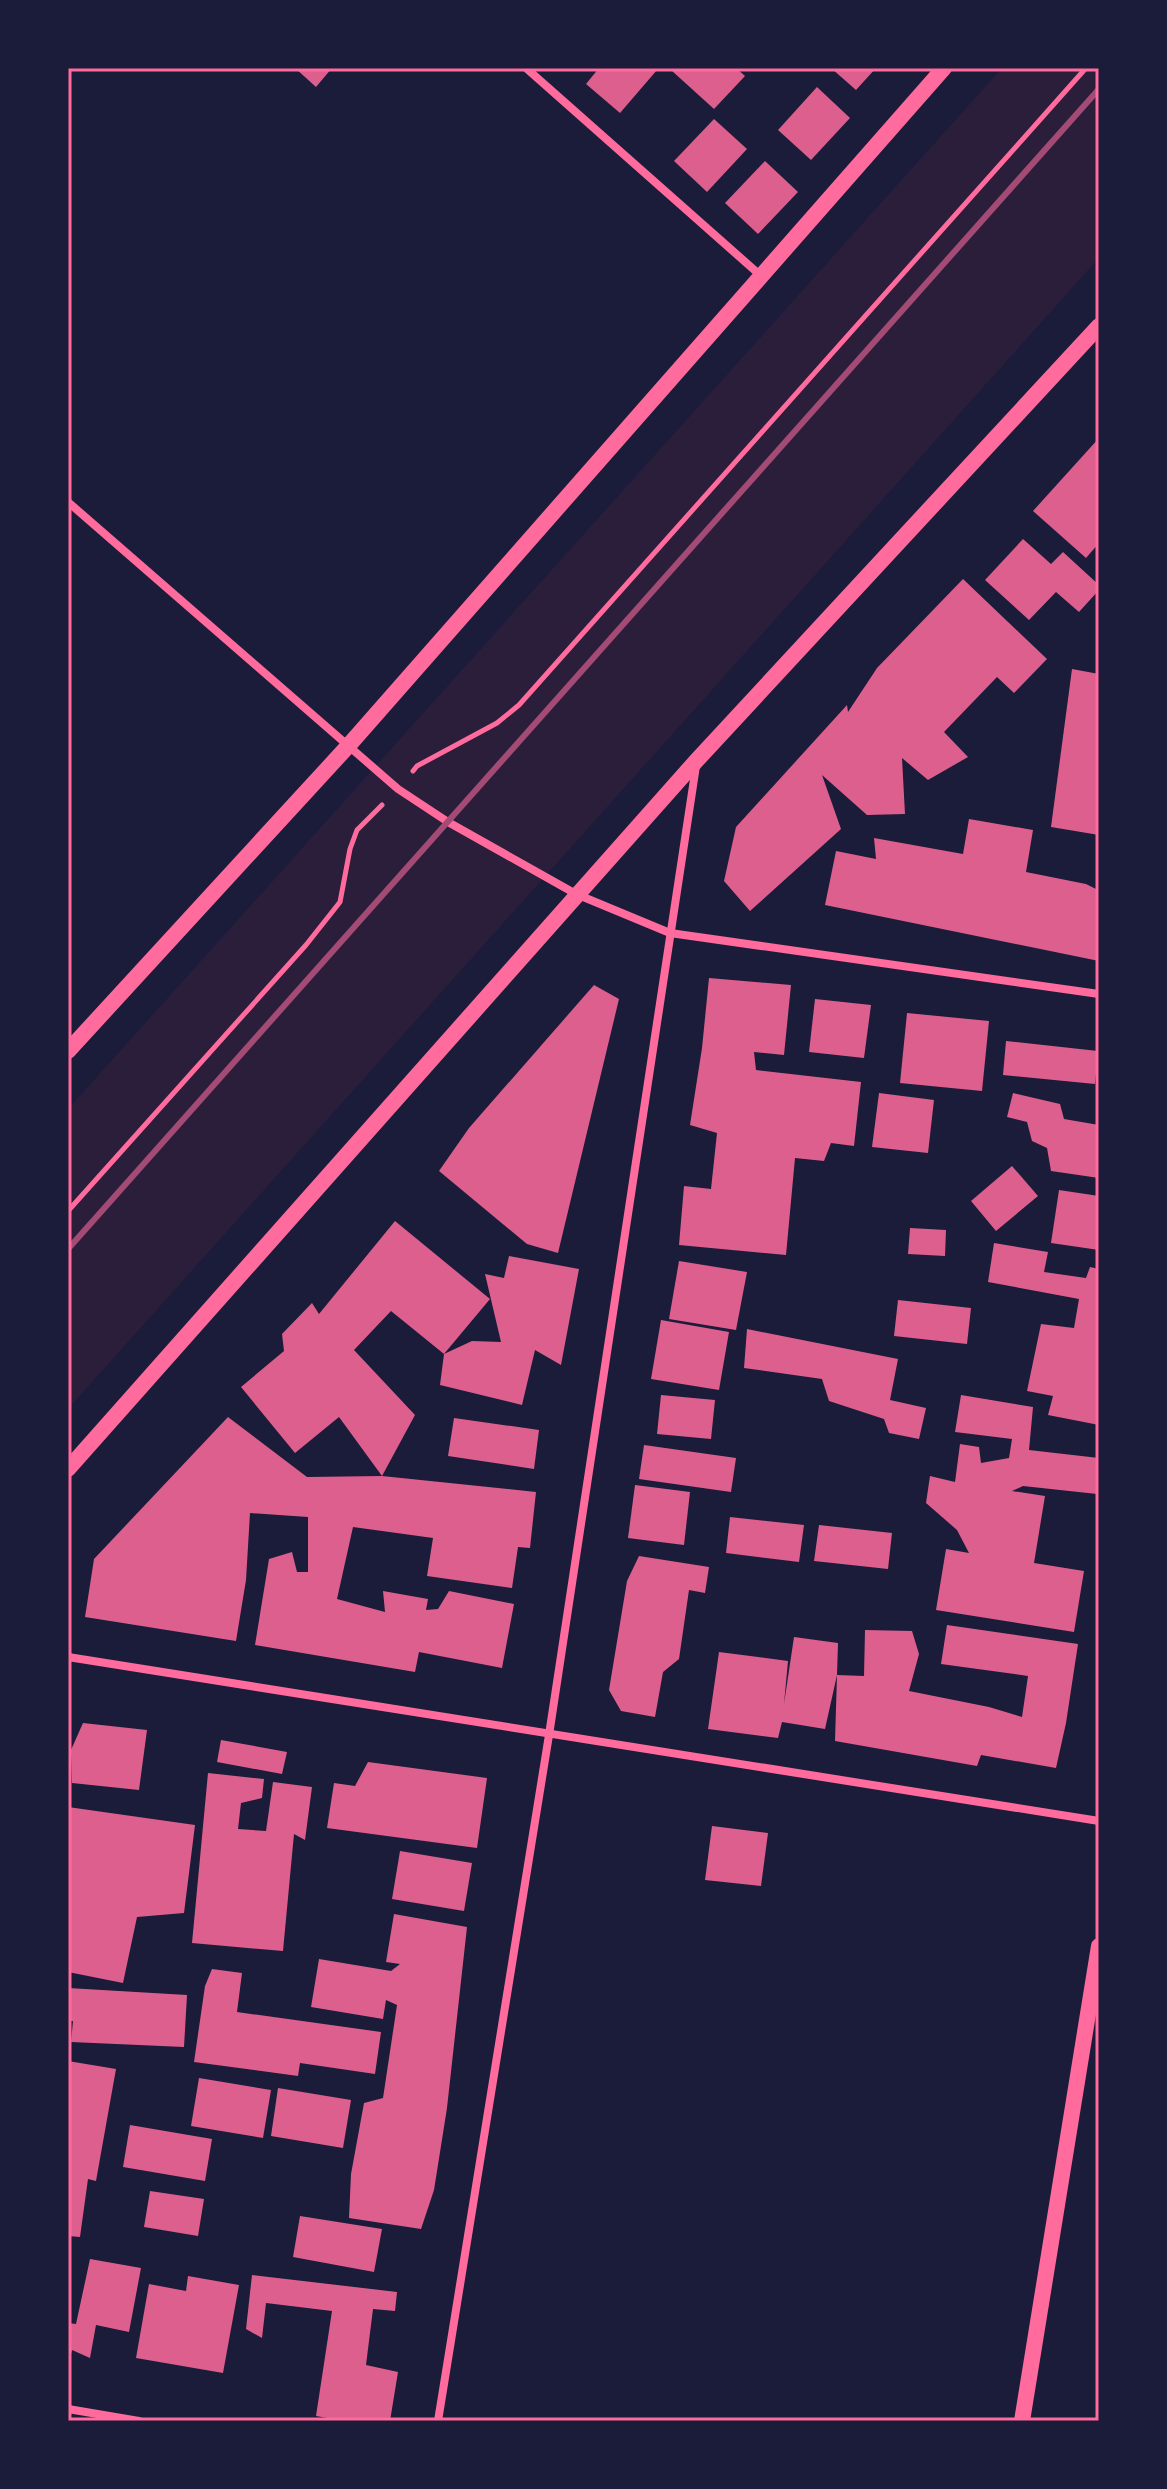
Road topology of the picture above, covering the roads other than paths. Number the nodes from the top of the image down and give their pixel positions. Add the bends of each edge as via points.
1 (526, 68) edge
2 (944, 68) edge
3 (760, 275) junction
4 (1099, 326) edge
5 (68, 502) edge
6 (349, 745) junction
7 (697, 760) junction
8 (576, 894) junction
9 (670, 933) junction
10 (1099, 994) edge
11 (68, 1051) edge
12 (68, 1469) edge
13 (68, 1657) edge
14 (549, 1735) junction
15 (1099, 1821) edge
16 (1099, 1946) edge
17 (68, 2409) edge
18 (139, 2421) edge
19 (438, 2421) edge
20 (1022, 2421) edge

1 - 3 street
2 - 3 main road
3 - 6 main road
4 - 7 main road
5 - 6 street
6 - 8 street via 398,789 448,822
6 - 11 main road
7 - 8 main road
7 - 9 street
8 - 9 street
8 - 12 main road
9 - 10 street
9 - 14 street
13 - 14 street
14 - 15 street
14 - 19 street
16 - 20 main road
17 - 18 street

